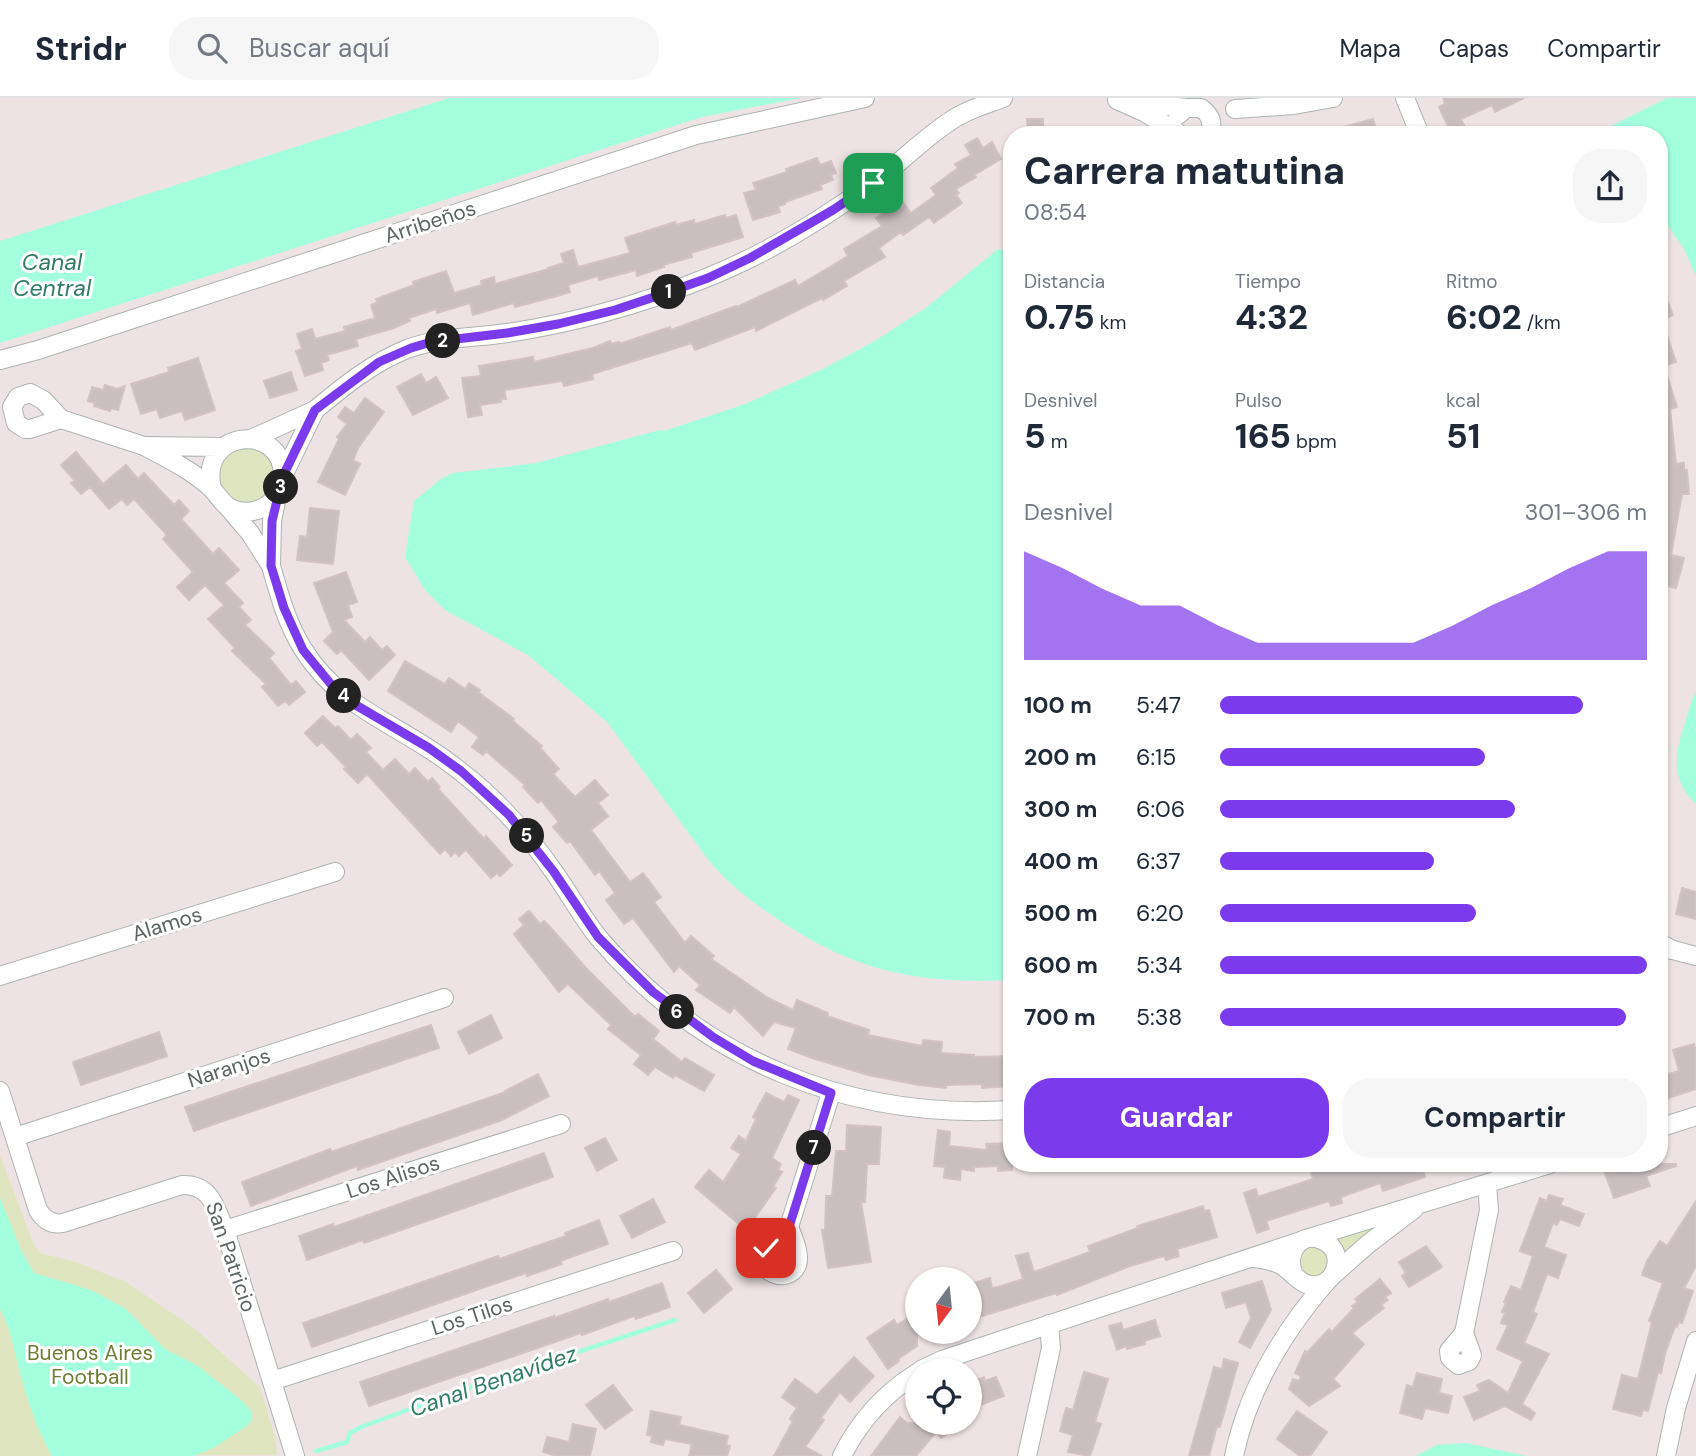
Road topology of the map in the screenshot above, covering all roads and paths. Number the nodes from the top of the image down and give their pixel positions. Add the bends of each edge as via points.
1 (865, 98) edge
2 (1003, 98) edge
3 (1333, 98) edge
4 (1405, 98) edge
5 (1112, 99) edge
6 (1193, 108) junction
7 (1235, 108) junction
8 (1166, 126) edge
9 (1176, 126) edge
10 (1210, 126) edge
11 (1216, 126) edge
12 (1416, 126) edge
13 (0, 360) edge
14 (315, 410) junction
15 (61, 419) dead end
16 (251, 439) junction
17 (144, 446) junction
18 (223, 447) junction
19 (283, 476) junction
20 (212, 489) junction
21 (277, 496) junction
22 (227, 506) junction
23 (271, 566) junction
24 (335, 872) dead end
25 (1668, 948) edge
26 (1696, 956) edge
27 (0, 976) edge
28 (444, 998) dead end
29 (0, 1091) edge
30 (831, 1093) junction
31 (1003, 1111) edge
32 (1696, 1116) edge
33 (561, 1124) dead end
34 (1668, 1125) edge
35 (15, 1137) junction
36 (1525, 1172) edge
37 (1488, 1184) junction
38 (1426, 1201) junction
39 (789, 1227) dead end
40 (225, 1230) junction
41 (1305, 1240) junction
42 (673, 1251) dead end
43 (1252, 1257) junction
44 (1297, 1278) junction
45 (1330, 1278) junction
46 (1298, 1314) junction
47 (1049, 1324) junction
48 (1464, 1333) dead end
49 (1696, 1341) edge
50 (948, 1358) edge
51 (272, 1381) junction
52 (905, 1382) edge
53 (295, 1456) edge
54 (842, 1456) edge
55 (1027, 1456) edge
56 (1234, 1456) edge
57 (1666, 1456) edge

1 - 13 street, Arribeños via 696,135
2 - 14 street via 956,118 833,210 708,278 558,324 411,348 379,362
3 - 7 street
4 - 12 street
5 - 6 street
5 - 8 street
6 - 7 street
6 - 9 street via 1175,121
6 - 10 street via 1210,117
7 - 11 street
14 - 16 street
14 - 19 street
15 - 17 street
16 - 18 street
16 - 19 street via 271,447
17 - 18 street
17 - 20 street
18 - 20 street via 211,466
19 - 21 street
20 - 22 street
21 - 22 street via 259,510 237,511
21 - 23 street
22 - 23 street
23 - 30 street via 293,631 334,688 461,771 509,815 598,937 644,984 683,1017 753,1061
24 - 27 street, Alamos
25 - 26 street
28 - 35 street, Naranjos
29 - 35 street, San Patricio
30 - 31 street via 929,1111
30 - 39 street
32 - 34 street
33 - 40 street, Los Alisos
35 - 40 street, San Patricio via 38,1210 50,1222 63,1223 191,1185 211,1196
36 - 37 street
37 - 38 street
37 - 48 street via 1489,1210
38 - 41 street
38 - 45 street
40 - 51 street, San Patricio
41 - 43 street
41 - 44 street via 1291,1253 1291,1268
41 - 45 street via 1317,1238 1331,1246 1337,1261
42 - 51 street, Los Tilos
43 - 44 street via 1277,1263
43 - 47 street
44 - 45 street via 1314,1285
44 - 46 street
45 - 46 street
46 - 56 street via 1259,1381
47 - 50 street
47 - 55 street via 1051,1348
49 - 57 street
51 - 53 street, San Patricio
52 - 54 street via 876,1406

